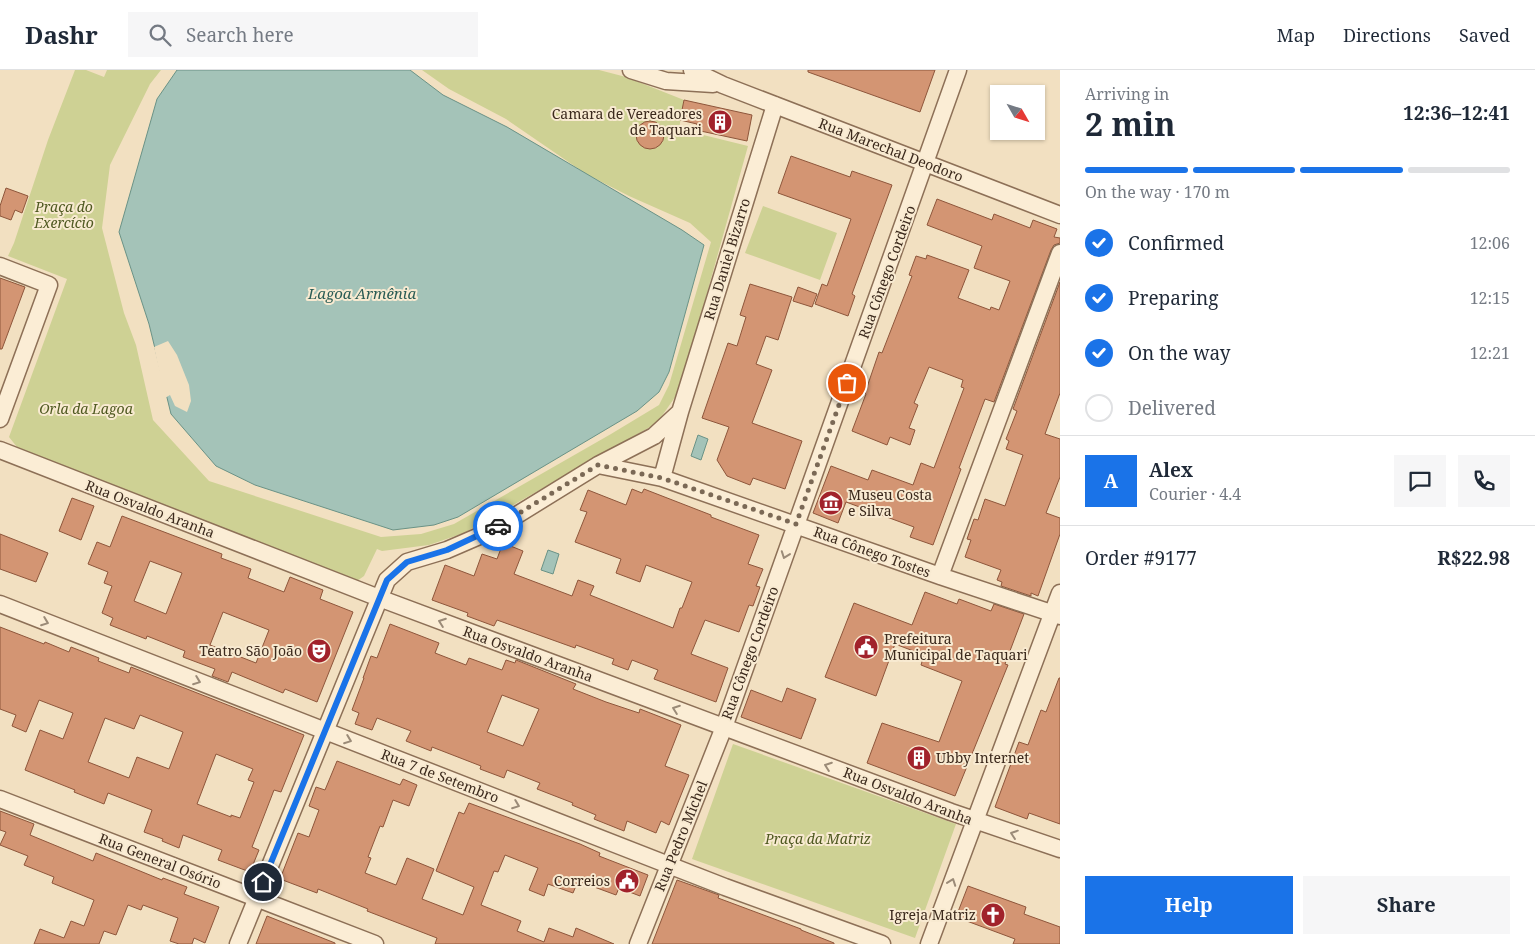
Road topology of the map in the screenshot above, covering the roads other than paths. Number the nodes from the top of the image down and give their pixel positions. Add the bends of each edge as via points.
1 (630, 70) edge
2 (692, 70) edge
3 (958, 70) edge
4 (723, 85) junction
5 (775, 105) junction
6 (926, 164) junction
7 (1060, 216) edge
8 (1060, 254) edge
9 (0, 266) edge
10 (680, 412) junction
11 (0, 419) edge
12 (0, 450) edge
13 (598, 465) junction
14 (662, 478) junction
15 (796, 524) junction
16 (940, 576) junction
17 (1060, 593) edge
18 (379, 598) junction
19 (0, 604) edge
20 (1056, 614) edge
21 (724, 727) junction
22 (325, 731) junction
23 (0, 799) edge
24 (975, 821) junction
25 (1060, 849) edge
26 (669, 864) junction
27 (256, 898) junction
28 (238, 944) edge
29 (376, 944) edge
30 (638, 944) edge
31 (882, 944) edge
32 (929, 944) edge

1 - 4 street, Rua Marechal Deodoro via 666,81
2 - 4 street, Rua Marechal Deodoro
3 - 6 street, Rua Cônego Cordeiro
4 - 5 street, Rua Marechal Deodoro
5 - 6 street, Rua Marechal Deodoro
5 - 10 street, Rua Daniel Bizarro
6 - 7 street, Rua Marechal Deodoro
6 - 15 street, Rua Cônego Cordeiro
8 - 16 street
9 - 11 street via 50,285
10 - 13 street via 654,436
10 - 14 street, Rua Daniel Bizarro
12 - 18 street, Rua Osvaldo Aranha
13 - 14 street, Rua Cônego Tostes
13 - 18 street via 491,531 447,550 407,562 387,580
14 - 15 street, Rua Cônego Tostes
15 - 16 street, Rua Cônego Tostes
15 -> 21 street, Rua Cônego Cordeiro
16 - 20 street, Rua Cônego Tostes
17 - 20 street
21 -> 18 street, Rua Osvaldo Aranha
18 - 22 street
19 -> 22 street, Rua 7 de Setembro
20 - 24 street
24 -> 21 street, Rua Osvaldo Aranha
21 - 26 street, Rua Pedro Michel
22 -> 26 street, Rua 7 de Setembro
22 - 27 street
23 - 27 street, Rua General Osório
25 -> 24 street, Rua Osvaldo Aranha
32 -> 24 street
26 - 30 street, Rua Pedro Michel
26 - 31 street, Rua 7 de Setembro
27 - 28 street
27 - 29 street, Rua General Osório

